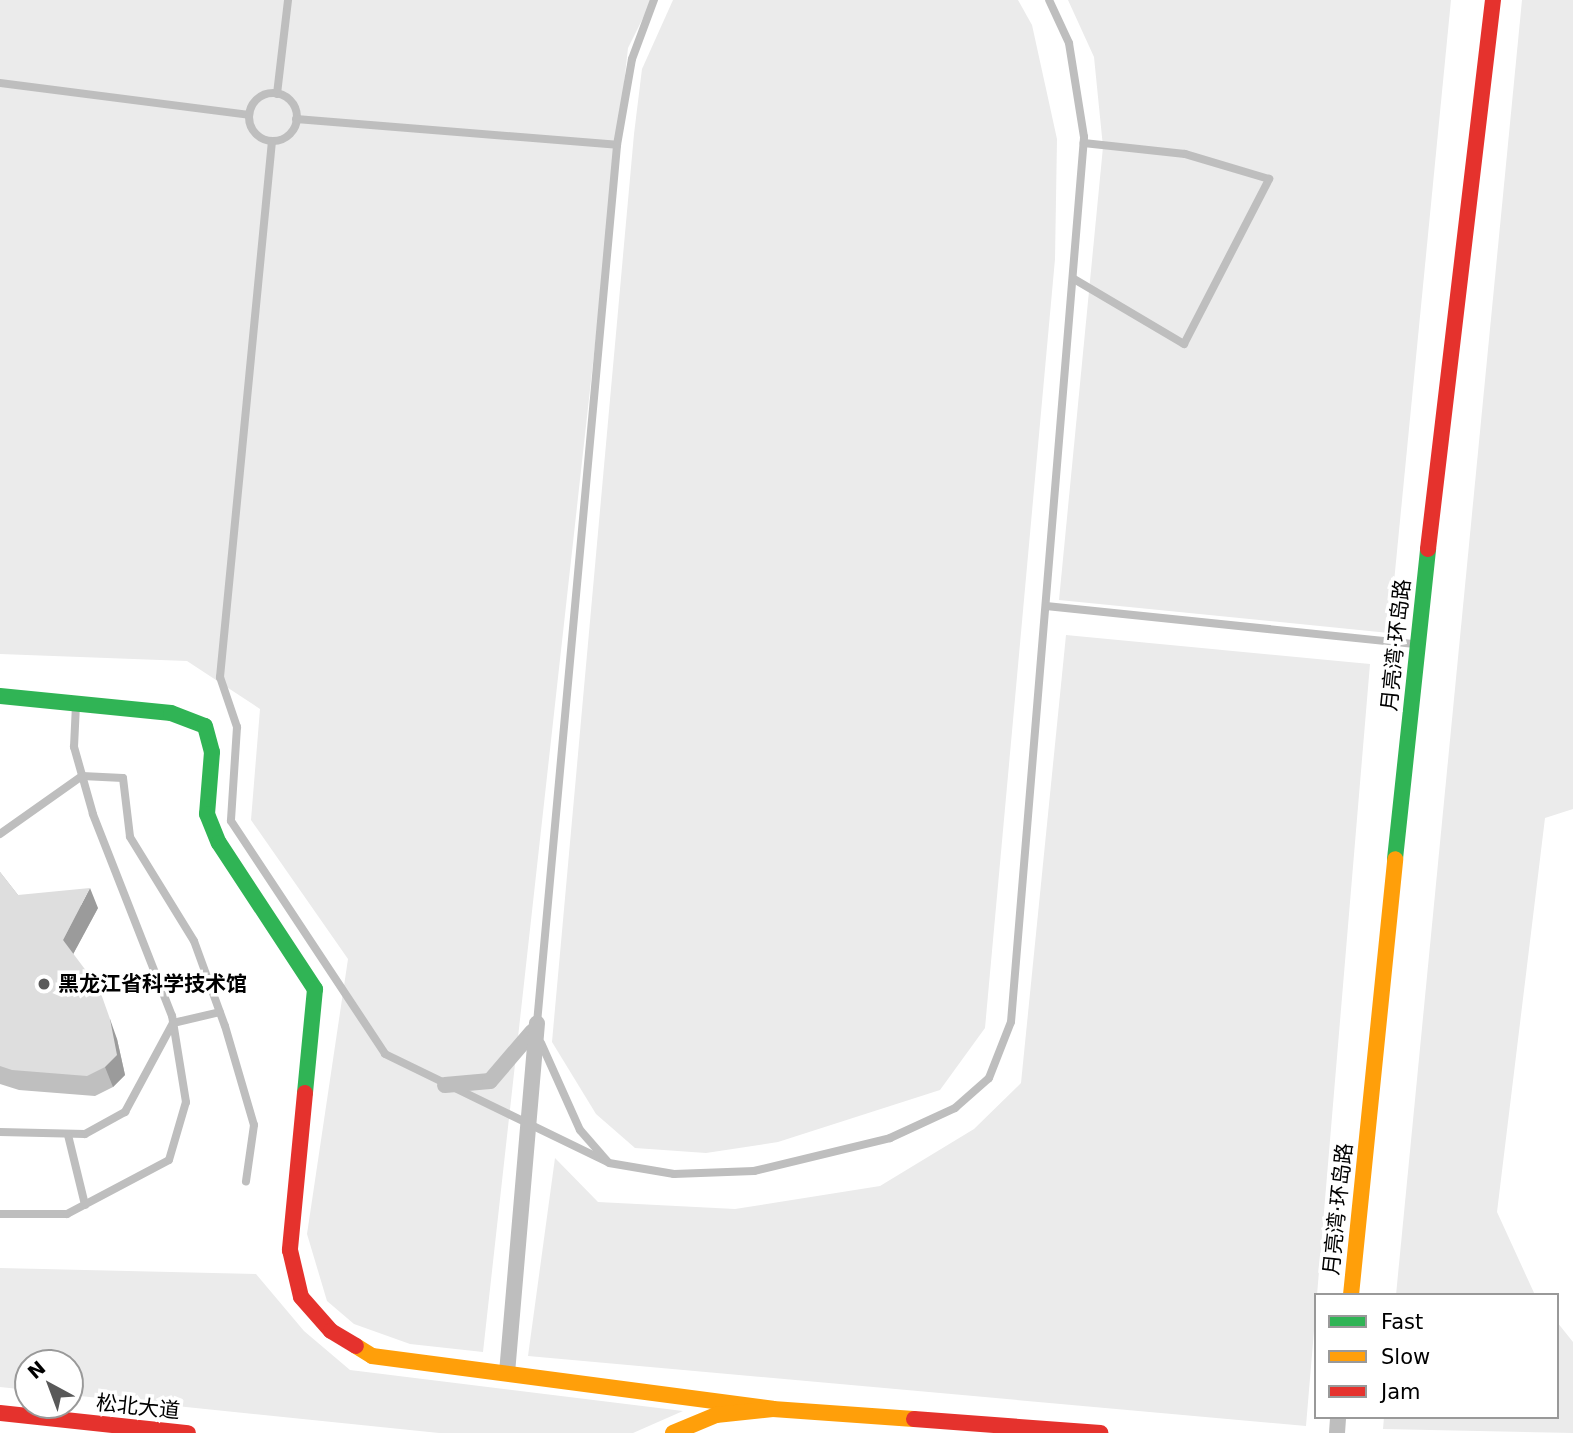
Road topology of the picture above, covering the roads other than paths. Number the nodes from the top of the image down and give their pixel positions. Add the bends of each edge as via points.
1 (288, 0) edge
2 (654, 0) edge
3 (1049, 0) edge
4 (1493, 0) edge
5 (0, 75) edge
6 (0, 84) edge
7 (277, 94) junction
8 (249, 115) junction
9 (296, 119) junction
10 (272, 141) junction
11 (1084, 143) junction
12 (617, 145) junction
13 (1074, 279) junction
14 (1046, 606) junction
15 (1417, 644) junction
16 (0, 696) edge
17 (76, 704) junction
18 (82, 776) junction
19 (0, 834) edge
20 (220, 1012) junction
21 (173, 1023) junction
22 (537, 1023) junction
23 (444, 1085) junction
24 (530, 1126) junction
25 (0, 1132) edge
26 (68, 1135) junction
27 (609, 1163) junction
28 (246, 1181) dead end
29 (85, 1205) junction
30 (0, 1214) edge
31 (1351, 1293) edge
32 (507, 1373) junction
33 (773, 1409) junction
34 (0, 1413) edge
35 (188, 1433) edge
36 (673, 1433) edge
37 (747, 1433) edge
38 (1100, 1433) edge

1 - 7 lane
2 - 12 lane via 632,59
3 - 11 lane via 1069,43
4 - 15 main road, 月亮湾·环岛路
5 - 6 lane
6 - 8 lane
7 - 8 lane via 262,96
7 - 9 lane via 291,101
8 - 10 lane via 258,136
9 - 10 lane via 287,136
9 - 12 lane
10 - 23 lane via 220,677 237,727 231,821 385,1054
11 - 13 lane
11 - 13 lane via 1185,154 1269,179 1184,344
12 - 22 lane
13 - 14 lane
14 - 15 lane
14 - 27 lane via 1011,1022 989,1078 955,1108 901,1133 811,1160 754,1171 674,1174
15 - 31 main road, 月亮湾·环岛路
16 - 17 main road
17 - 18 lane via 74,747
17 - 32 main road via 171,713 205,726 212,752 207,814 219,843 315,989 290,1250 301,1297 331,1331 372,1356
18 - 19 lane
18 - 20 lane via 122,778 130,837 194,941
18 - 21 lane
20 - 21 lane
20 - 28 lane via 254,1125
21 - 26 lane via 125,1112 85,1134
21 - 29 lane via 186,1102 169,1160
22 - 23 street via 523,1049 490,1081
22 - 24 street
22 - 27 lane via 560,1093 580,1130
23 - 24 lane
24 - 27 lane
24 - 32 street
25 - 26 lane
26 - 29 lane
29 - 30 lane via 67,1214
32 - 33 main road
33 - 36 main road via 716,1415
33 - 37 main road
33 - 38 main road
34 - 35 main road, 松北大道

